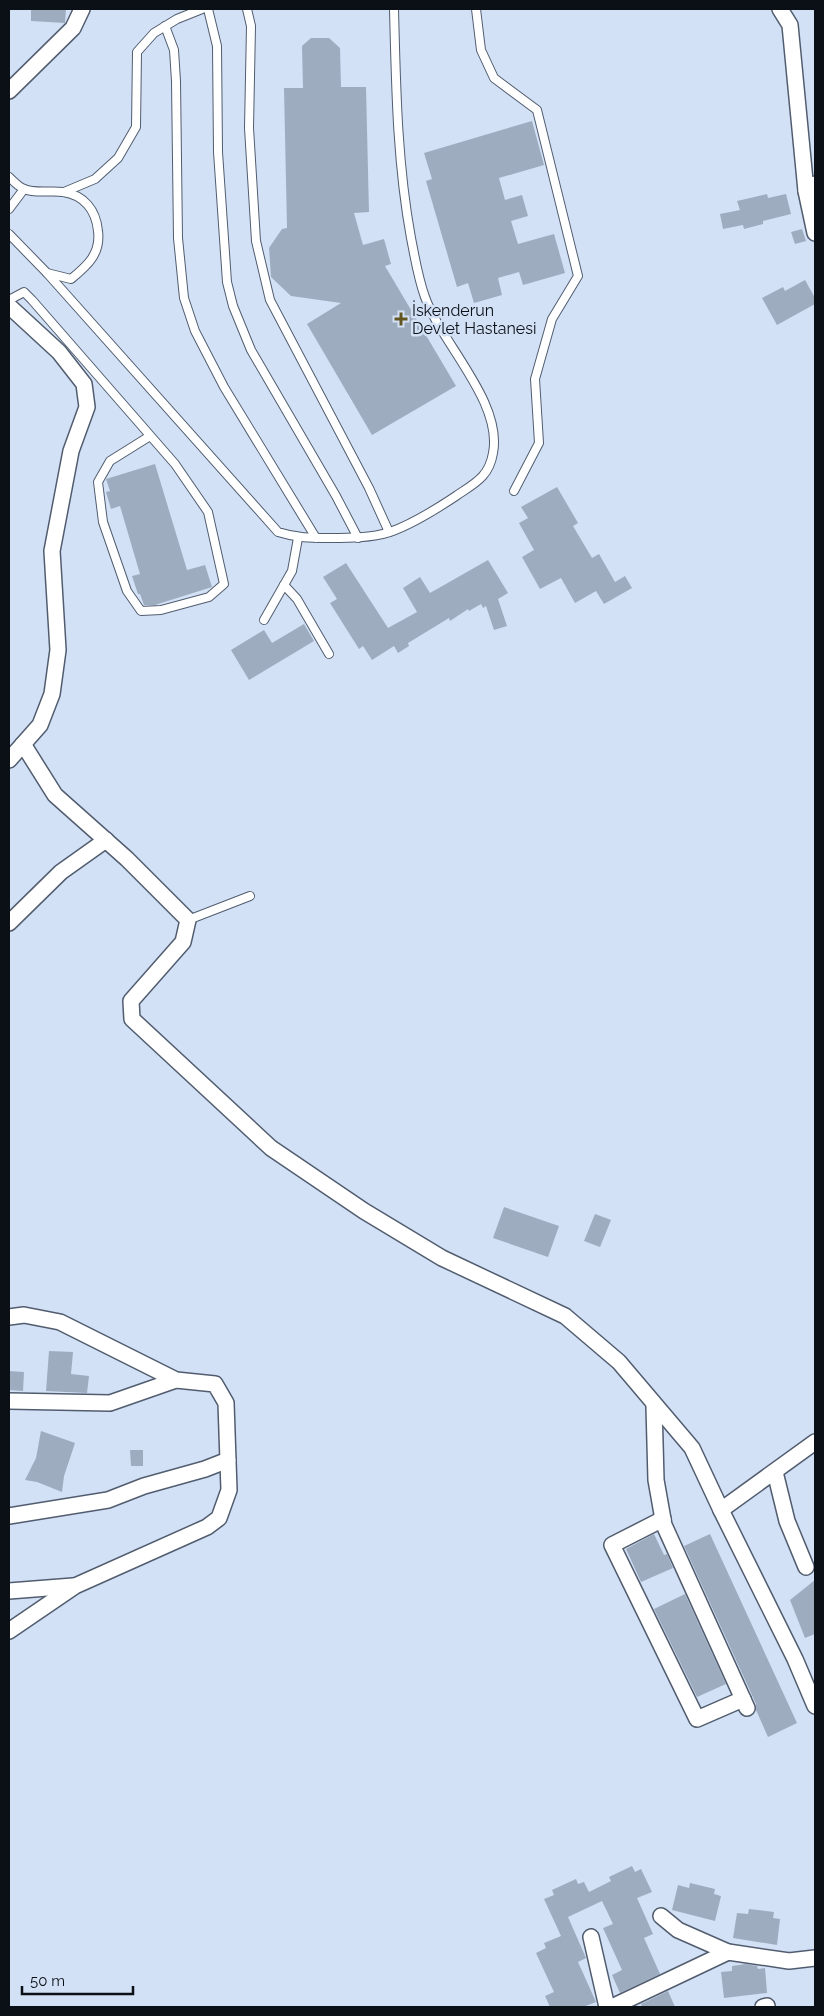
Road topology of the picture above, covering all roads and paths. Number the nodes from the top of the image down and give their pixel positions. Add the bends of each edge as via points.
1 (82, 9) edge
2 (202, 9) edge
3 (208, 9) edge
4 (247, 9) edge
5 (394, 9) edge
6 (476, 9) edge
7 (780, 9) edge
8 (165, 26) junction
9 (9, 91) edge
10 (9, 177) edge
11 (811, 188) edge
12 (24, 189) junction
13 (64, 192) junction
14 (9, 209) edge
15 (815, 233) edge
16 (9, 234) edge
17 (47, 273) junction
18 (9, 300) edge
19 (9, 306) edge
20 (150, 436) junction
21 (514, 491) dead end
22 (389, 532) junction
23 (298, 538) junction
24 (316, 538) junction
25 (358, 538) junction
26 (284, 585) junction
27 (264, 620) dead end
28 (329, 654) dead end
29 (23, 744) junction
30 (9, 760) edge
31 (106, 840) junction
32 (250, 896) dead end
33 (188, 920) junction
34 (9, 923) edge
35 (9, 1317) edge
36 (176, 1380) junction
37 (9, 1401) edge
38 (654, 1406) junction
39 (815, 1442) edge
40 (228, 1460) junction
41 (775, 1472) junction
42 (721, 1510) junction
43 (9, 1516) edge
44 (663, 1519) junction
45 (806, 1568) dead end
46 (75, 1586) junction
47 (9, 1591) edge
48 (9, 1631) edge
49 (815, 1706) edge
50 (661, 1916) dead end
51 (591, 1937) dead end
52 (728, 1952) junction
53 (815, 1958) edge
54 (607, 2007) edge
55 (612, 2007) edge

1 - 9 street via 73,28
2 - 8 lane
3 - 25 lane via 217,46 220,181 227,282 233,306 251,350
4 - 22 lane via 251,26 249,128 256,241 264,280 270,300
5 - 22 lane via 397,120 405,201 420,283 429,308 481,394 492,425 494,451 488,473 432,512
6 - 21 lane via 481,50 494,78 537,110 578,276 552,318 535,379 539,443
7 - 11 street via 790,25
8 - 13 lane via 154,33 138,52 136,126 118,158 94,178
8 - 24 lane via 174,50 178,238 184,298 196,331 224,387
10 - 12 lane
11 - 15 street
12 - 13 lane
12 - 14 lane
13 - 17 lane via 86,201 98,230 98,244 88,265 70,279
16 - 17 lane
17 - 23 lane via 278,532
18 - 20 lane via 24,292
19 - 29 street via 58,352 84,384 87,407 70,451 52,550 58,650 52,694 40,725
20 - 20 lane via 208,512 224,584 209,597 161,610 141,611 127,591 103,522 98,482 110,462
22 - 25 lane
23 - 24 lane
23 - 26 lane via 292,571
24 - 25 lane
26 - 27 lane
26 - 28 lane via 297,600
29 - 30 street
29 - 31 street via 55,795
31 - 33 street
31 - 34 street via 61,872
32 - 33 lane
33 - 38 street via 183,942 131,1000 132,1019 271,1148 364,1211 442,1258 565,1316 619,1362
35 - 36 street via 24,1315 60,1322
36 - 37 street via 110,1403
36 - 40 street via 215,1384 226,1403
38 - 42 street via 692,1448
38 - 44 street via 656,1480
39 - 41 street
40 - 43 street via 108,1500
40 - 46 street via 229,1490 219,1518 206,1527
41 - 42 street
41 - 45 street via 787,1521
42 - 49 street via 795,1658
44 - 44 street via 745,1704 698,1719 612,1545
46 - 47 street
46 - 48 street
50 - 52 street via 678,1930
51 - 54 street
52 - 53 street via 789,1961
52 - 55 street

